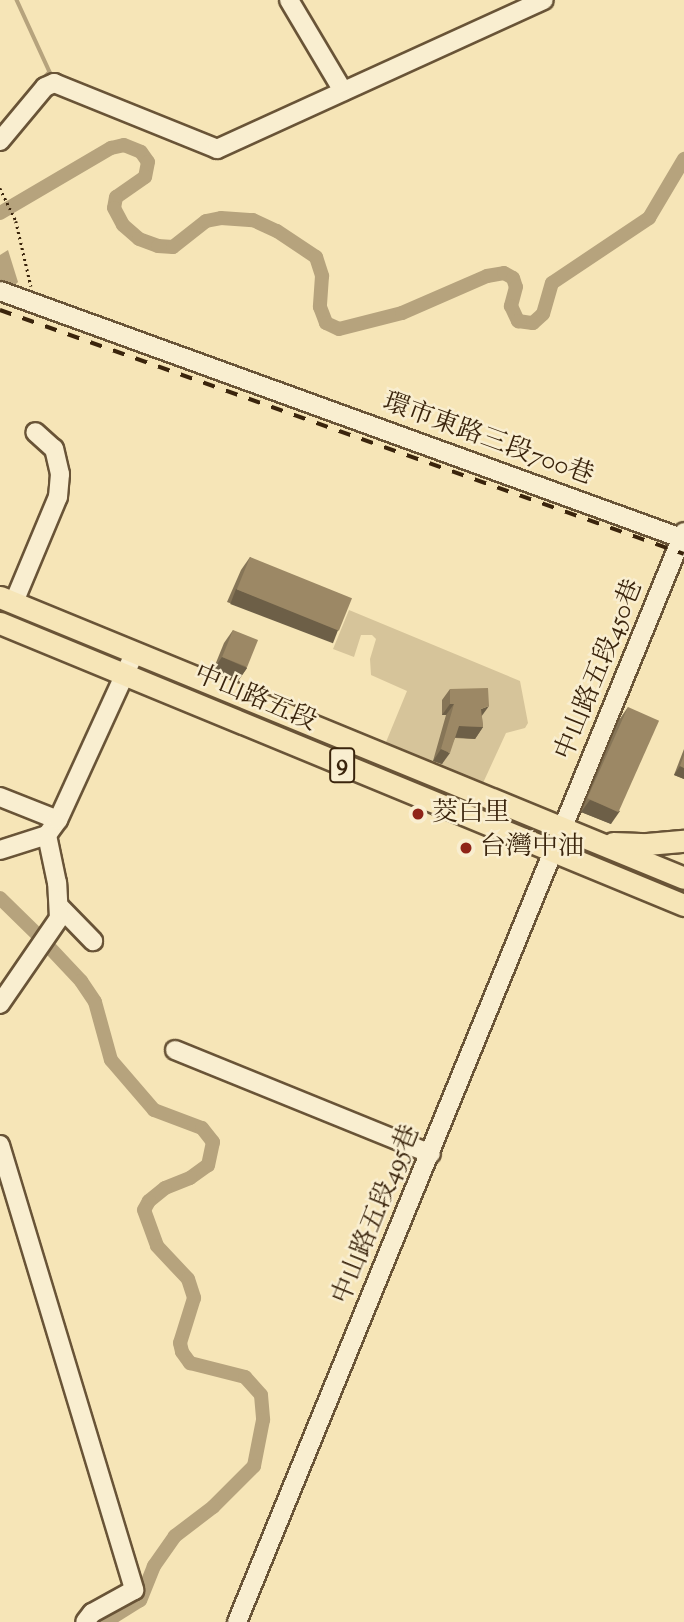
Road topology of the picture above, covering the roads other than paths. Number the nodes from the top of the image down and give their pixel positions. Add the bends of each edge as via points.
1 (289, 0) edge
2 (544, 0) edge
3 (343, 91) junction
4 (0, 141) edge
5 (0, 291) edge
6 (35, 432) dead end
7 (683, 537) edge
8 (7, 600) edge
9 (0, 623) edge
10 (134, 654) junction
11 (124, 675) junction
12 (0, 797) edge
13 (58, 820) junction
14 (564, 828) junction
15 (47, 835) junction
16 (684, 841) edge
17 (598, 843) junction
18 (0, 850) edge
19 (551, 852) junction
20 (684, 878) edge
21 (684, 905) edge
22 (59, 906) junction
23 (93, 941) dead end
24 (0, 1004) edge
25 (175, 1050) dead end
26 (0, 1145) edge
27 (431, 1154) junction
28 (85, 1622) edge
29 (237, 1622) edge

1 - 3 street
2 - 3 street
3 - 4 street via 217,149 54,83 45,87
5 - 7 street, 環市東路三段700巷
6 - 8 street via 54,449 60,474 58,497
7 - 14 street, 中山路五段450巷
8 - 10 main road, 中山路五段 / 9
9 - 11 main road, 中山路五段 / 9
10 - 11 street
10 - 14 main road, 中山路五段 / 9
11 - 13 street
11 - 19 main road, 中山路五段 / 9
12 - 13 street
13 - 15 street
14 - 17 main road, 中山路五段 / 9
14 - 19 street, 中山路五段495巷
15 - 18 street
15 - 22 street
16 - 17 main road
17 - 20 main road, 中山路五段 / 9
19 - 21 main road, 中山路五段 / 9
19 - 27 street, 中山路五段495巷
22 - 23 street
22 - 24 street via 59,918
25 - 27 street
26 - 28 street via 134,1590 92,1613
27 - 29 street, 中山路五段495巷

